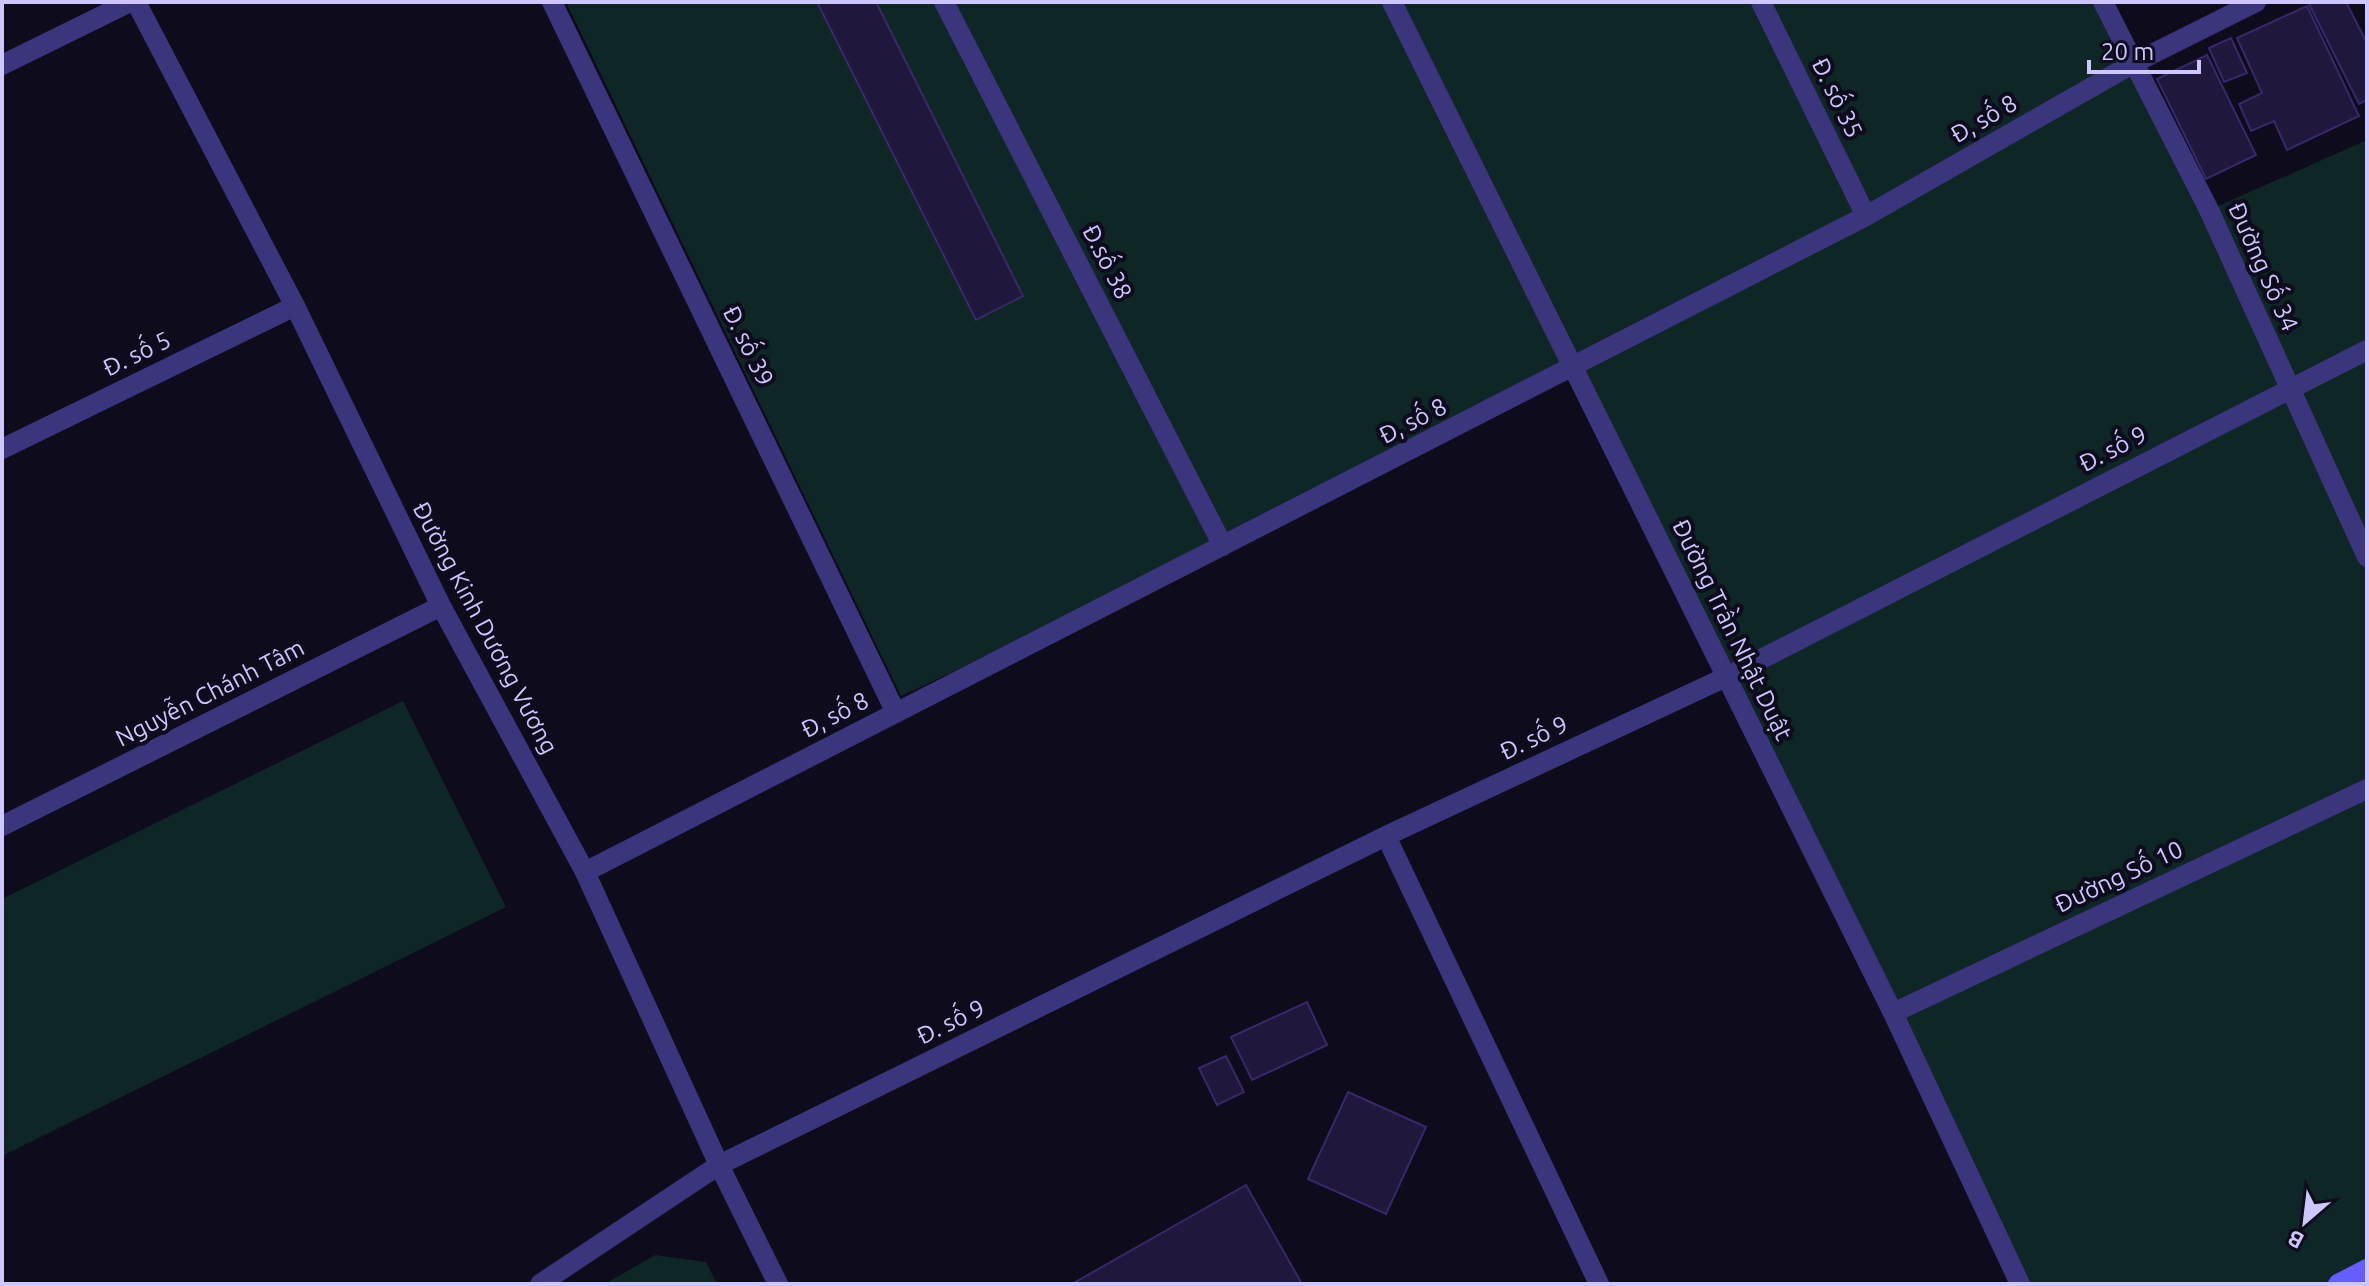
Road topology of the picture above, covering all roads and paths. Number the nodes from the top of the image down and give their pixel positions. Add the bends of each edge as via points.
1 (130, 2) edge
2 (136, 2) edge
3 (552, 2) edge
4 (944, 2) edge
5 (1392, 2) edge
6 (1761, 2) edge
7 (2103, 2) edge
8 (2256, 2) edge
9 (2134, 63) junction
10 (2, 65) edge
11 (1866, 216) junction
12 (295, 306) junction
13 (2367, 350) edge
14 (1573, 369) junction
15 (2288, 388) junction
16 (2, 449) edge
17 (1223, 546) junction
18 (2367, 557) edge
19 (441, 606) junction
20 (1726, 677) junction
21 (896, 713) junction
22 (2367, 789) edge
23 (2, 826) edge
24 (1386, 836) junction
25 (585, 872) junction
26 (1893, 1013) junction
27 (719, 1165) junction
28 (2367, 1269) edge
29 (540, 1284) edge
30 (778, 1284) edge
31 (1599, 1284) edge
32 (2020, 1284) edge
33 (2338, 1284) edge

1 - 10 street
2 - 12 street, Đường Kinh Dương Vương
3 - 21 street, Đ. số 39
4 - 17 street, Đ.số 38
5 - 14 street, Đường Trần Nhật Duật
6 - 11 street, Đ. số 35
7 - 9 street, Đường Số 34
8 - 9 street, Đ, số 8
9 - 11 street, Đ, số 8
9 - 15 street, Đường Số 34 via 2209,210
11 - 14 street, Đ, số 8
12 - 16 street, Đ. số 5
12 - 19 street, Đường Kinh Dương Vương
13 - 15 street, Đ. số 9
14 - 17 street, Đ, số 8
14 - 20 street, Đường Trần Nhật Duật
15 - 18 street, Đường Số 34
15 - 20 street, Đ. số 9
17 - 21 street, Đ, số 8
19 - 23 street, Nguyễn Chánh Tâm
19 - 25 street, Đường Kinh Dương Vương
20 - 24 street, Đ. số 9
20 - 26 street, Đường Trần Nhật Duật
21 - 25 street, Đ, số 8
22 - 26 street, Đường Số 10
24 - 27 street, Đ. số 9
24 - 31 street
25 - 27 street, Đường Kinh Dương Vương
26 - 32 street, Đường Trần Nhật Duật
27 - 29 street, Đ. số 9
27 - 30 street, Đường Kinh Dương Vương
28 - 33 main road

